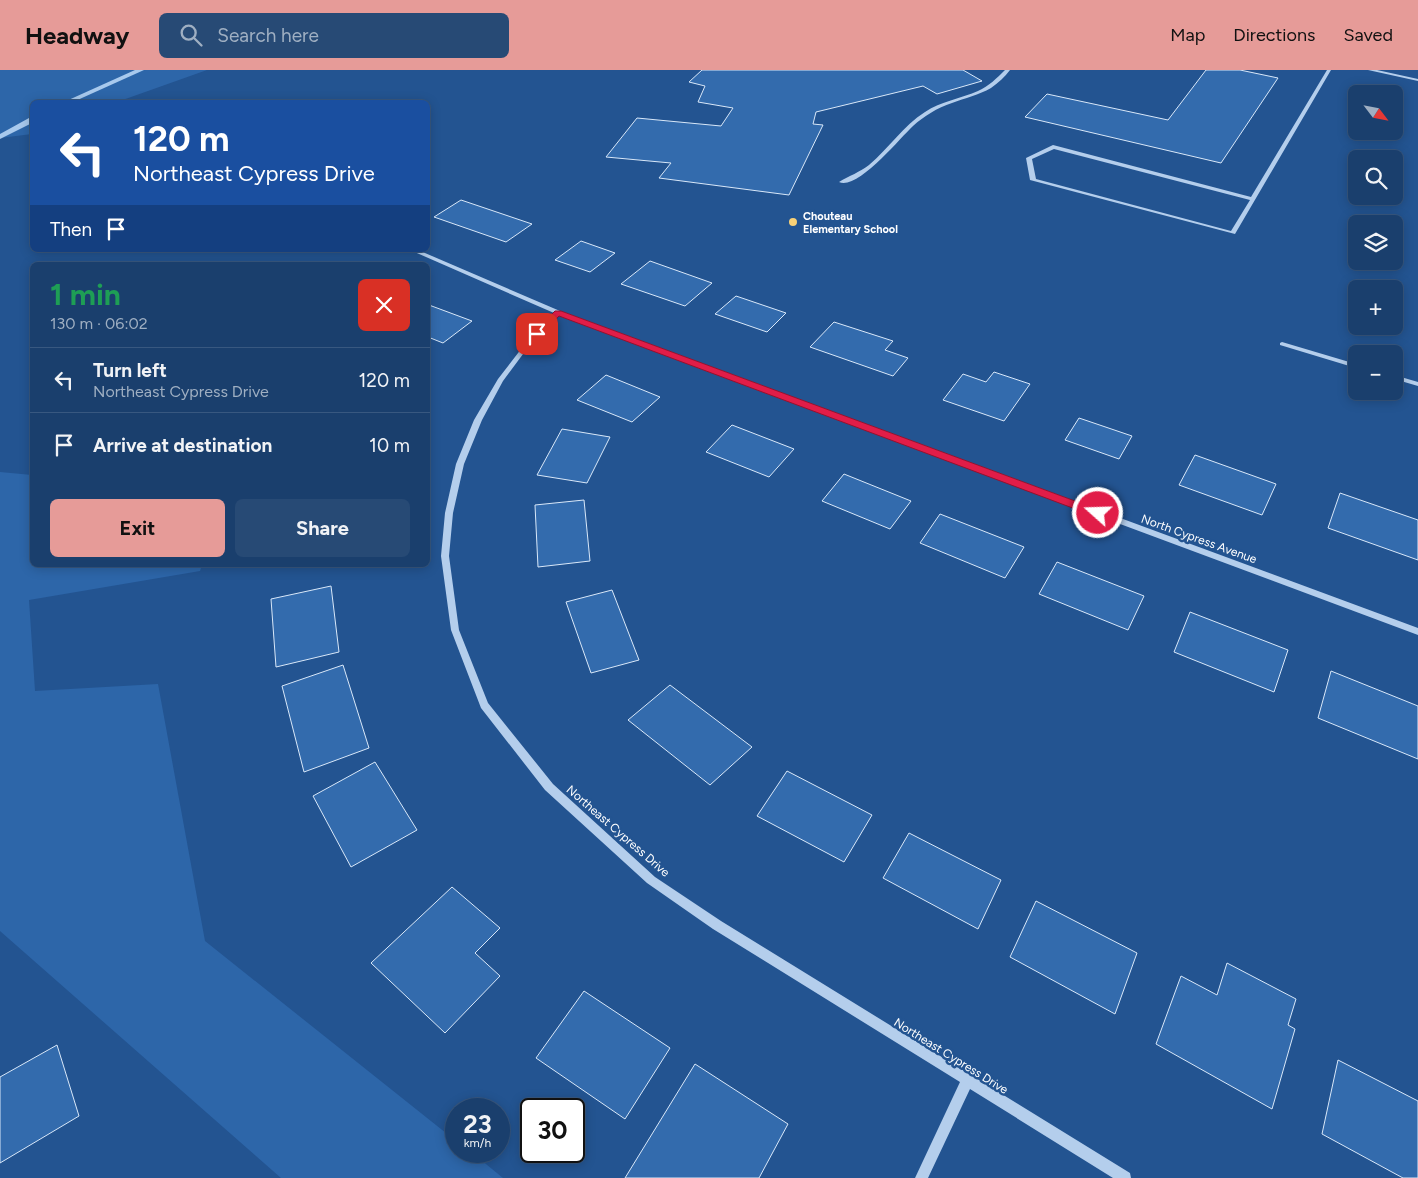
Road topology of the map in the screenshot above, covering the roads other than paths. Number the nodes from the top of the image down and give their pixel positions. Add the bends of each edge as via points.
1 (1008, 70) edge
2 (1329, 70) edge
3 (1370, 70) edge
4 (1418, 80) edge
5 (842, 182) dead end
6 (1253, 198) junction
7 (418, 252) edge
8 (558, 312) junction
9 (1282, 344) dead end
10 (1348, 364) edge
11 (1403, 380) edge
12 (1418, 384) edge
13 (1418, 632) edge
14 (967, 1081) junction
15 (921, 1178) edge
16 (1124, 1178) edge

1 - 5 lane via 984,91 941,105 925,114 863,172
2 - 6 street
3 - 4 street
6 - 6 street via 1233,233 1033,180 1030,158 1053,147
7 - 8 street, North Cypress Avenue
8 - 13 street, North Cypress Avenue
8 - 14 street, Northeast Cypress Drive via 527,344 500,380 478,420 460,464 449,513 445,556 455,630 484,705 549,787 651,880 717,925
9 - 10 street
11 - 12 street
14 - 15 street
14 - 16 street, Northeast Cypress Drive

